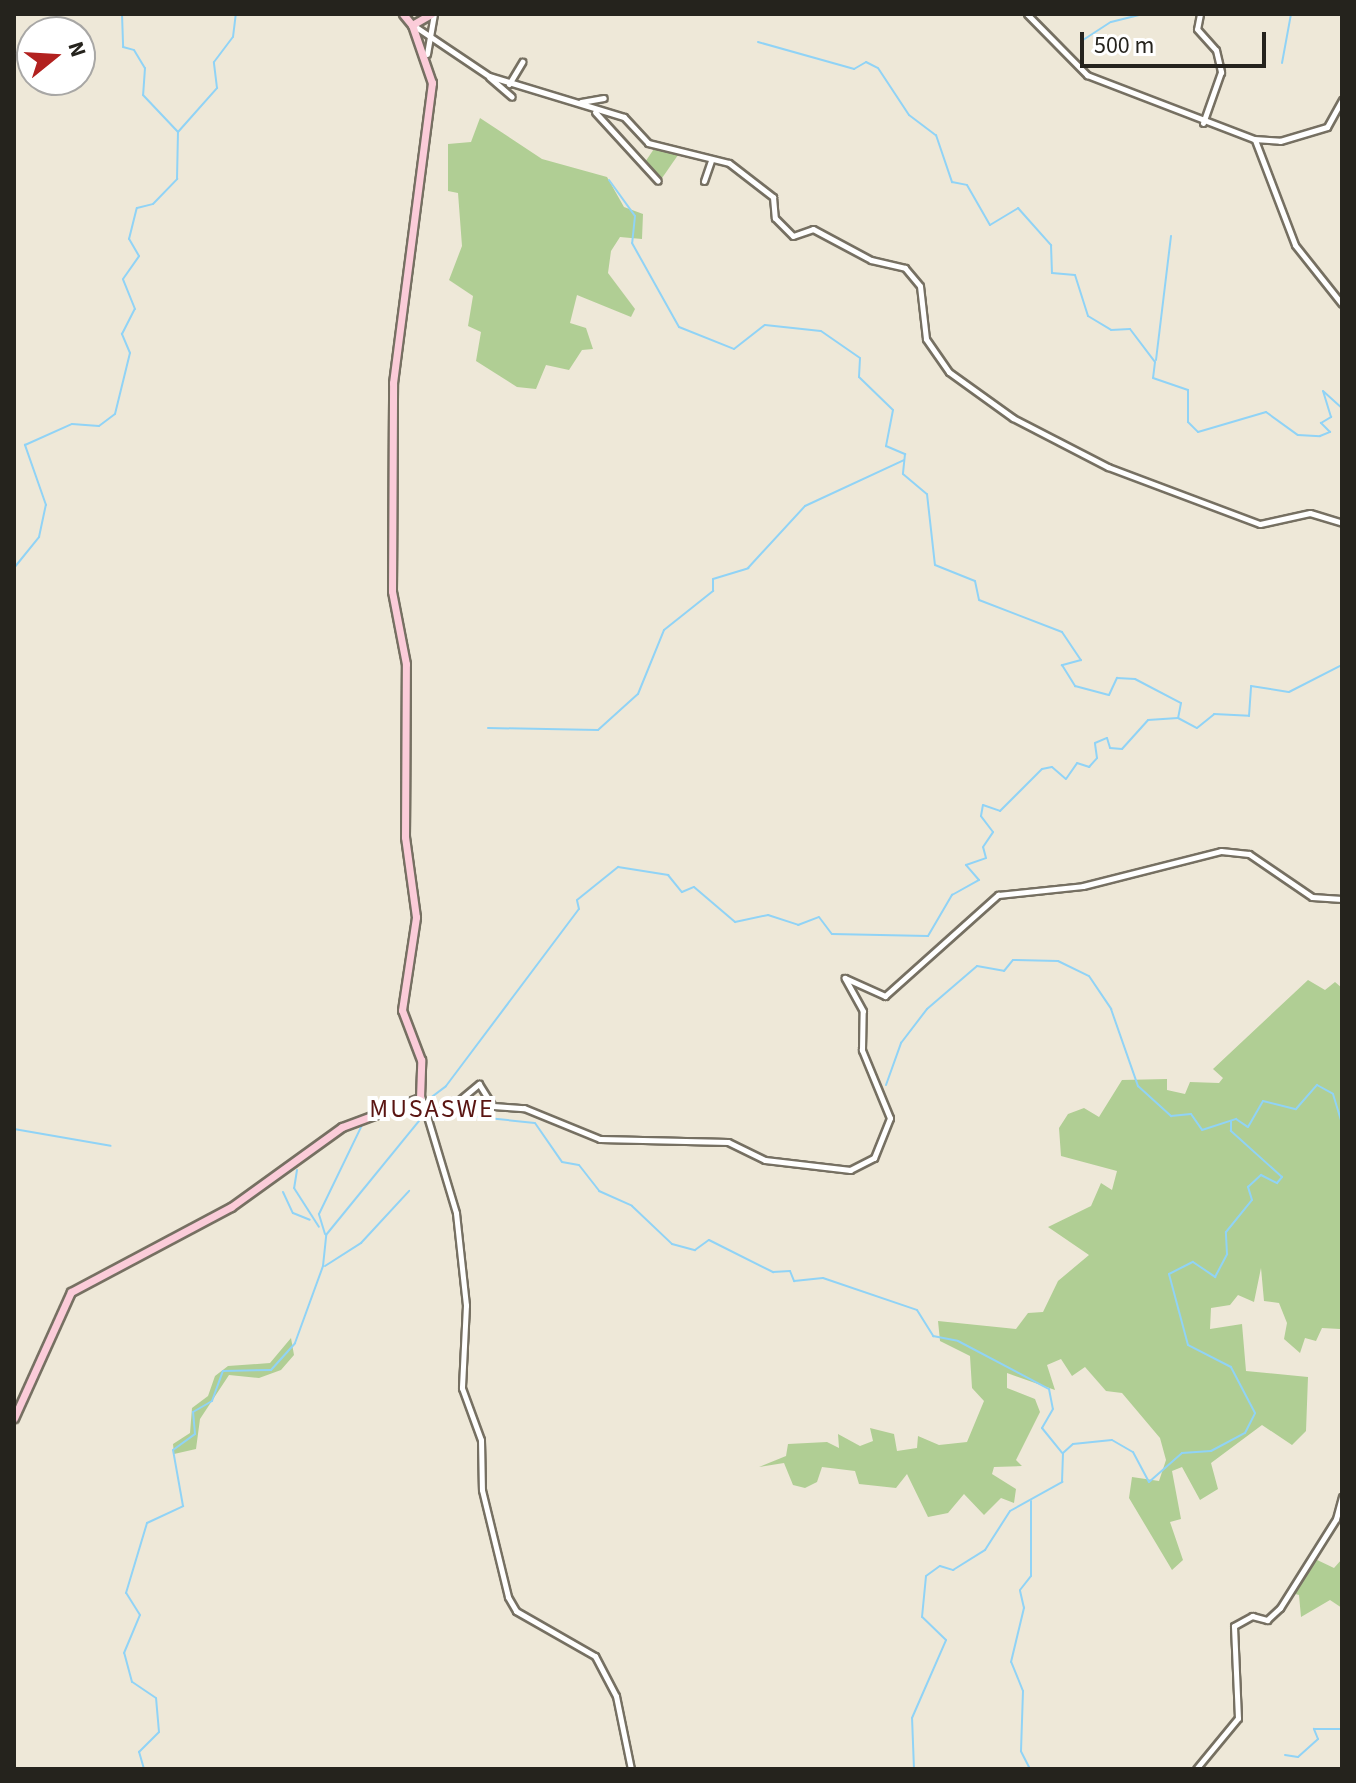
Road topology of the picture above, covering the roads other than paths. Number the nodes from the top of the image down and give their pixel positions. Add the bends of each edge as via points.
1 (403, 14) edge
2 (432, 14) edge
3 (1027, 14) edge
4 (1200, 14) edge
5 (412, 25) junction
6 (428, 37) junction
7 (427, 54) junction
8 (522, 62) dead end
9 (489, 76) junction
10 (509, 84) junction
11 (512, 97) dead end
12 (604, 98) dead end
13 (1342, 100) edge
14 (580, 102) junction
15 (594, 111) junction
16 (1203, 123) junction
17 (1254, 139) junction
18 (711, 161) junction
19 (658, 181) dead end
20 (704, 181) dead end
21 (1342, 304) edge
22 (1342, 523) edge
23 (1342, 899) edge
24 (421, 1095) junction
25 (427, 1113) junction
26 (14, 1418) edge
27 (1342, 1497) edge
28 (631, 1769) edge
29 (1196, 1769) edge

1 - 5 main road
2 - 5 main road
2 - 6 street
3 - 16 street via 1080,71
4 - 16 street via 1197,29 1217,52 1221,72
5 - 6 street
5 - 7 main road
6 - 7 street
6 - 9 street
7 - 24 main road via 432,83 393,383 392,594 406,664 405,837 416,917 402,1010 421,1060
8 - 10 street
9 - 10 street
9 - 11 street
10 - 14 street via 557,102
12 - 14 street
13 - 17 street via 1327,127 1280,141
14 - 15 street
15 - 18 street via 624,117 648,143
15 - 19 street
16 - 17 street
17 - 21 street via 1295,245
18 - 20 street
18 - 22 street via 729,163 773,197 775,218 793,236 813,229 912,272 923,330 949,372 1013,418 1108,467 1261,525 1310,513
23 - 25 street via 1312,897 1249,854 1221,851 1083,886 998,895 885,996 845,978 863,1011 861,1047 890,1118 874,1158 850,1170 765,1160 723,1142 600,1139 524,1108 493,1106 479,1084 450,1108
24 - 25 street
24 - 26 main road via 342,1127 225,1211 71,1292
25 - 28 street via 458,1229 466,1305 460,1374 510,1602 595,1656 616,1696
27 - 29 street via 1336,1519 1280,1608 1267,1620 1252,1616 1234,1626 1238,1718

